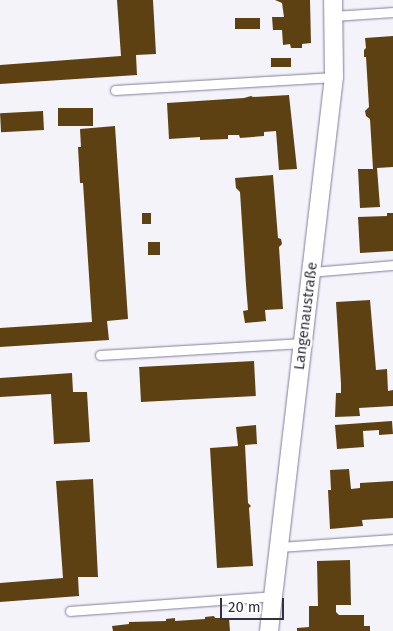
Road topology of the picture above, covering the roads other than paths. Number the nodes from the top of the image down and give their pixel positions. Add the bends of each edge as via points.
1 (333, 8) edge
2 (393, 12) edge
3 (334, 77) junction
4 (115, 90) dead end
5 (393, 266) edge
6 (311, 272) junction
7 (302, 343) junction
8 (100, 355) dead end
9 (393, 539) edge
10 (280, 547) junction
11 (274, 596) junction
12 (70, 611) dead end
13 (269, 631) edge

1 - 2 lane
1 - 3 street, Langenaustraße
3 - 4 lane
3 - 6 street, Langenaustraße
5 - 6 lane
6 - 7 street, Langenaustraße
7 - 8 lane
7 - 10 street, Langenaustraße
9 - 10 lane
10 - 11 street, Langenaustraße
11 - 12 lane
11 - 13 street, Langenaustraße

